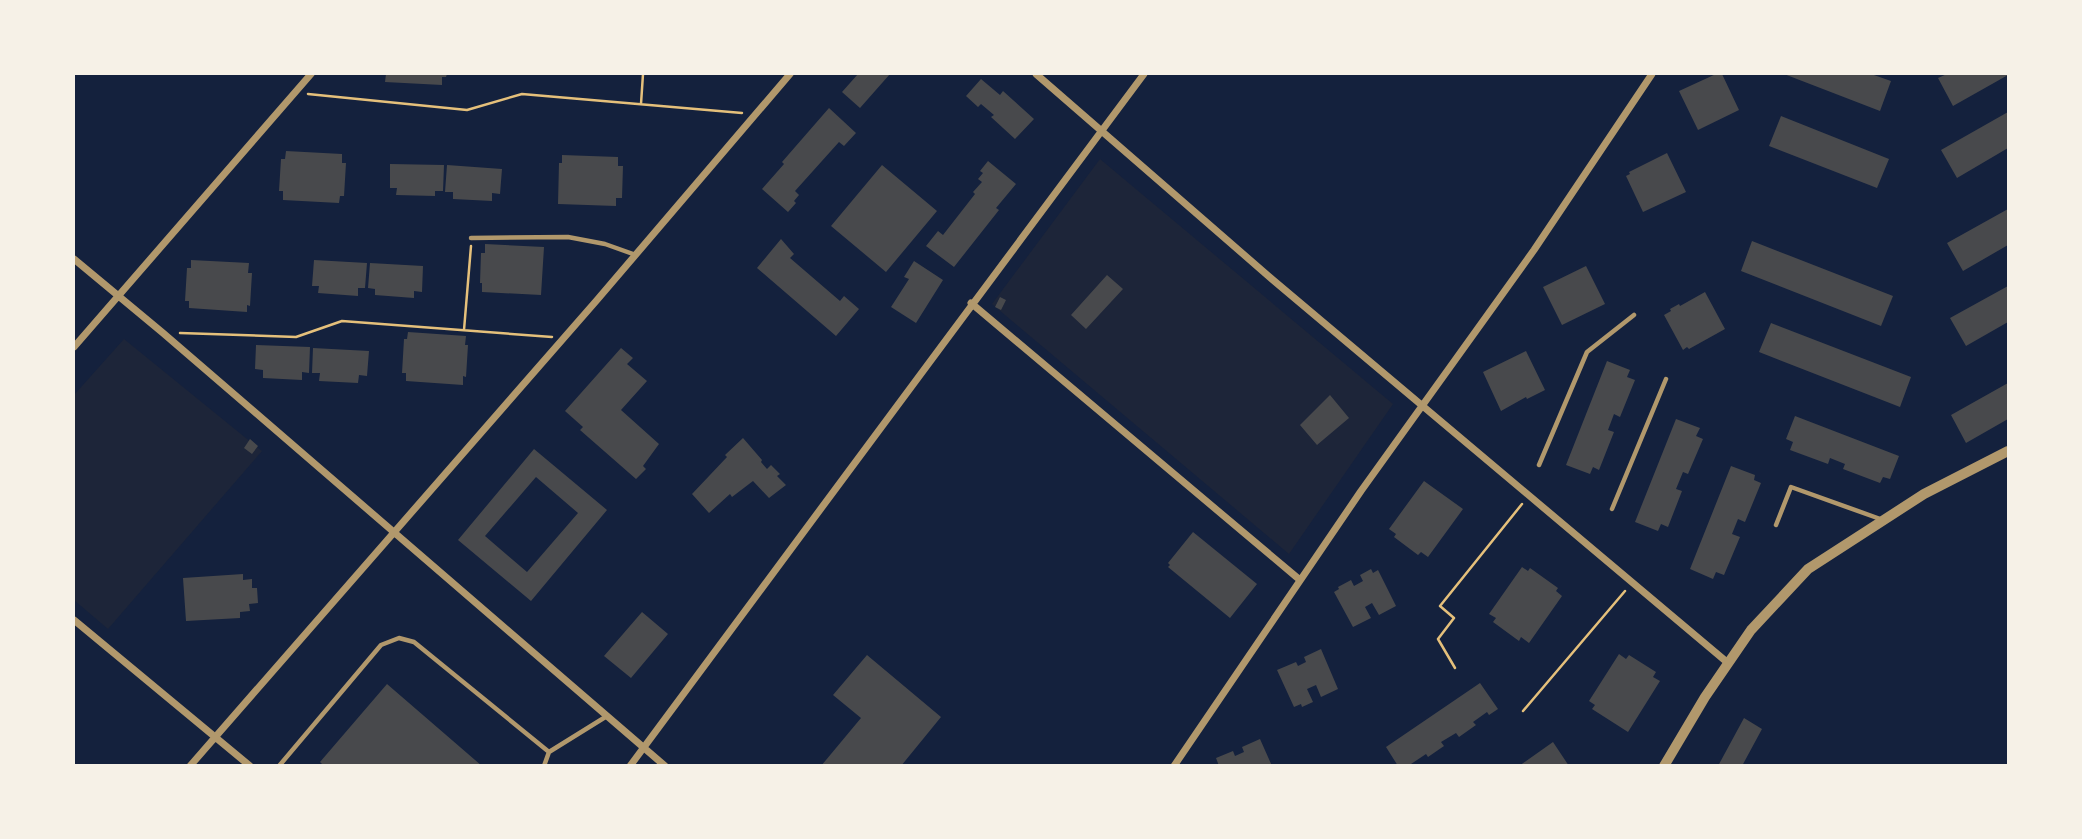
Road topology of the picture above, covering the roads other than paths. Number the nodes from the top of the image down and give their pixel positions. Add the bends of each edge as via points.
1 (311, 74) edge
2 (790, 74) edge
3 (1036, 74) edge
4 (1144, 74) edge
5 (1652, 74) edge
6 (1102, 130) junction
7 (471, 238) road end
8 (636, 255) junction
9 (74, 259) edge
10 (118, 295) junction
11 (971, 303) junction
12 (1634, 315) dead end
13 (74, 347) edge
14 (1666, 379) dead end
15 (1421, 405) junction
16 (2008, 450) edge
17 (1539, 465) dead end
18 (1612, 509) dead end
19 (1884, 520) junction
20 (1776, 525) dead end
21 (393, 532) junction
22 (1300, 580) junction
23 (74, 620) edge
24 (1728, 663) junction
25 (607, 716) junction
26 (216, 736) junction
27 (643, 747) junction
28 (549, 752) junction
29 (190, 765) edge
30 (250, 765) edge
31 (279, 765) edge
32 (544, 765) edge
33 (630, 765) edge
34 (665, 765) edge
35 (1174, 765) edge
36 (1664, 765) edge

1 - 10 street
2 - 8 street
3 - 6 street
4 - 6 street
5 - 15 street via 1534,250
6 - 11 street
6 - 15 street
7 - 8 lane via 568,237
8 - 21 street
9 - 10 street
10 - 13 street
10 - 21 street
11 - 22 street
11 - 27 street
12 - 17 lane via 1587,352
14 - 18 lane
15 - 22 street
15 - 24 street
16 - 19 street
19 - 20 lane via 1791,487
19 - 24 street via 1808,569 1751,630
21 - 25 street
21 - 26 street
22 - 35 street
23 - 26 street
24 - 36 street
25 - 27 street
25 - 28 lane
26 - 29 street
26 - 30 street
27 - 33 street
27 - 34 street
28 - 31 lane via 414,642 399,638 381,645
28 - 32 lane

